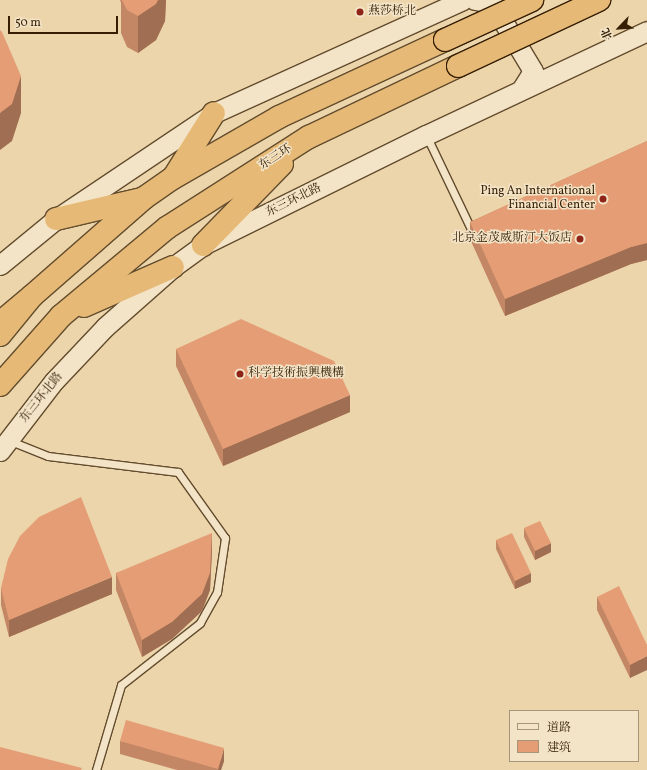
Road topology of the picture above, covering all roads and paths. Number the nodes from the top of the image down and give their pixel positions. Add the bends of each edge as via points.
1 (463, 0) edge
2 (475, 0) edge
3 (532, 0) edge
4 (600, 0) edge
5 (647, 31) edge
6 (521, 90) junction
7 (214, 113) junction
8 (426, 135) junction
9 (309, 137) junction
10 (173, 178) junction
11 (144, 198) junction
12 (56, 219) junction
13 (470, 227) edge
14 (203, 245) junction
15 (0, 265) edge
16 (173, 267) junction
17 (32, 296) junction
18 (61, 316) junction
19 (0, 323) edge
20 (0, 335) edge
21 (0, 385) edge
22 (4, 446) edge
23 (96, 770) edge

1 - 7 street
2 - 6 street via 492,3 533,71
3 - 10 highway, bridge via 279,117
4 - 9 highway, 东三环, bridge
5 - 6 street, 东三环北路
6 - 8 street, 东三环北路
7 - 10 highway
7 - 12 street
8 - 13 lane
8 - 14 street, 东三环北路
9 - 14 highway
9 - 18 highway, 东三环 via 168,227
10 - 11 highway
11 - 12 highway
11 - 17 highway
12 - 15 street
14 - 16 street, 东三环北路
16 - 18 highway
16 - 22 street, 东三环北路 via 105,328 54,381
17 - 19 highway
17 - 20 highway
18 - 21 highway, 东三环
22 - 23 lane via 48,456 178,472 225,538 217,592 200,623 121,685

